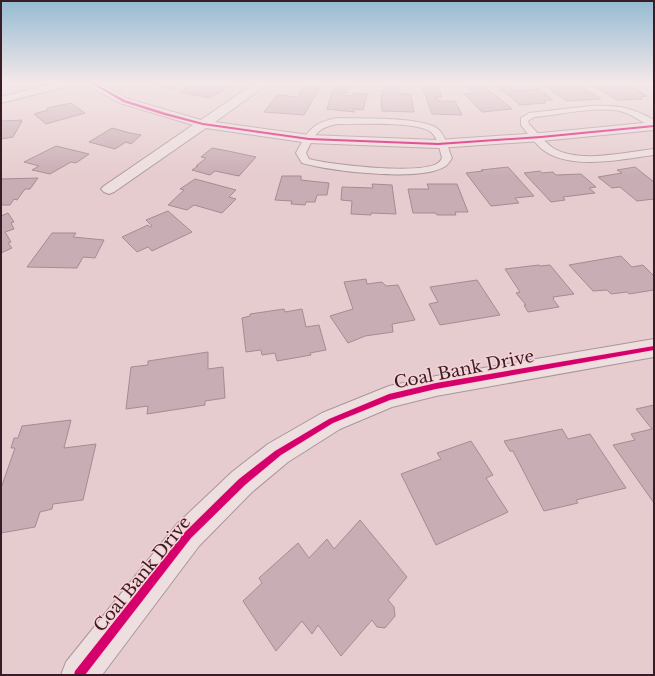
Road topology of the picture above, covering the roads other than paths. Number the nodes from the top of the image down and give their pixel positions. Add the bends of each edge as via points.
1 (167, 114) edge
2 (219, 114) edge
3 (547, 114) edge
4 (635, 114) edge
5 (203, 124) junction
6 (654, 125) edge
7 (537, 137) junction
8 (308, 139) junction
9 (441, 144) junction
10 (654, 152) edge
11 (109, 189) dead end
12 (654, 348) edge
13 (79, 675) edge

1 - 5 street
2 - 5 street
3 - 7 lane via 532,115 524,120 525,125
4 - 6 lane
5 - 8 street
5 - 11 street
6 - 7 street
7 - 9 street
7 - 10 lane via 550,150 566,157 586,159
8 - 9 street
8 - 9 lane via 314,128 322,123 415,123 436,131
8 - 9 lane via 302,153 305,161 319,166 373,170 426,170 442,165 447,158
12 - 13 street, Coal Bank Drive via 436,386 389,398 331,421 272,458 242,482 188,535

